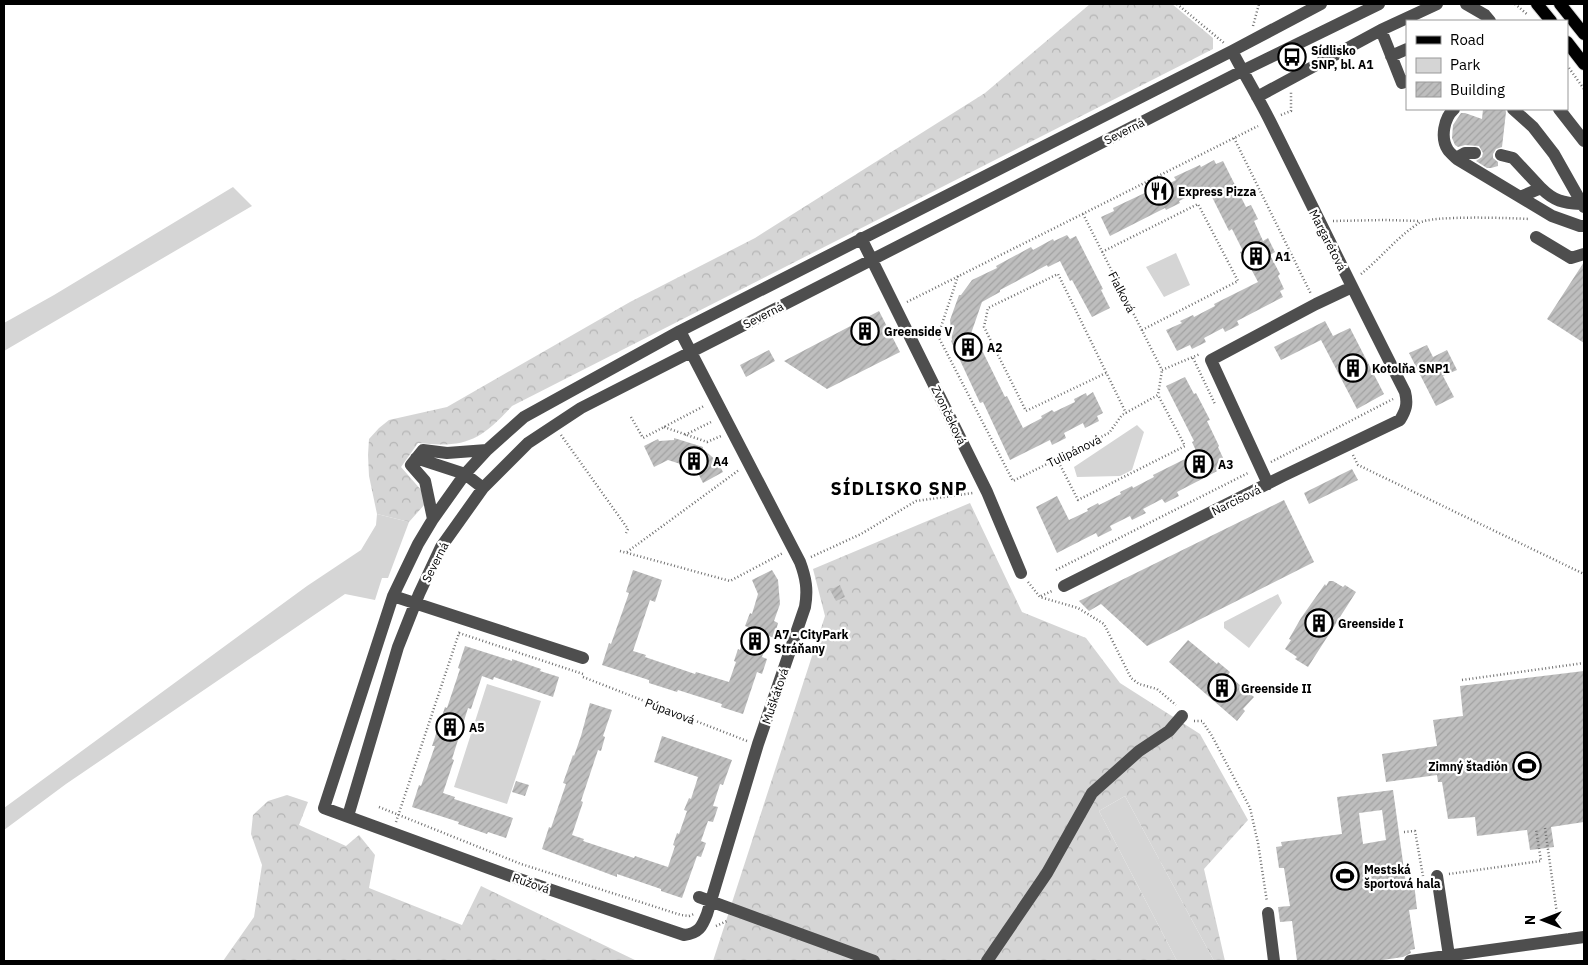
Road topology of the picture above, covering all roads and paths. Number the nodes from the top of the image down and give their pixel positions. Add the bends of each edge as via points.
1 (1177, 4) edge
2 (1259, 4) edge
3 (1321, 4) edge
4 (1379, 4) edge
5 (1437, 4) edge
6 (1466, 4) edge
7 (1516, 4) edge
8 (1537, 4) edge
9 (1560, 4) edge
10 (1530, 17) dead end
11 (1489, 20) edge
12 (1550, 20) edge
13 (1381, 30) junction
14 (1584, 34) edge
15 (1250, 40) junction
16 (1568, 43) edge
17 (1406, 49) edge
18 (1232, 51) junction
19 (1391, 56) junction
20 (1584, 64) edge
21 (1568, 66) edge
22 (1242, 71) junction
23 (1288, 80) junction
24 (1406, 81) edge
25 (1584, 90) edge
26 (1257, 97) junction
27 (1453, 110) edge
28 (1514, 110) edge
29 (1560, 110) edge
30 (1269, 120) junction
31 (1234, 138) junction
32 (1584, 141) edge
33 (1475, 153) dead end
34 (1501, 155) dead end
35 (1456, 158) junction
36 (1541, 188) junction
37 (1520, 197) junction
38 (1583, 205) edge
39 (1082, 214) junction
40 (1552, 216) junction
41 (1319, 222) junction
42 (1421, 222) junction
43 (1584, 226) edge
44 (1536, 237) dead end
45 (861, 238) junction
46 (1102, 252) junction
47 (1584, 254) edge
48 (872, 259) junction
49 (958, 276) junction
50 (1351, 285) junction
51 (1316, 304) junction
52 (896, 307) junction
53 (1142, 330) junction
54 (680, 331) junction
55 (690, 352) junction
56 (1106, 373) junction
57 (1405, 392) junction
58 (1158, 395) junction
59 (716, 401) junction
60 (1405, 411) joint
61 (1126, 413) junction
62 (724, 416) junction
63 (631, 417) dead end
64 (554, 426) junction
65 (664, 427) junction
66 (732, 431) junction
67 (686, 435) junction
68 (1348, 445) junction
69 (487, 450) junction
70 (416, 458) junction
71 (1057, 459) junction
72 (749, 463) junction
73 (1261, 467) junction
74 (465, 474) junction
75 (1268, 484) junction
76 (483, 488) junction
77 (987, 492) junction
78 (433, 519) junction
79 (626, 533) dead end
80 (793, 548) junction
81 (620, 551) dead end
82 (626, 553) junction
83 (800, 562) junction
84 (1056, 570) dead end
85 (1021, 573) joint
86 (1584, 574) edge
87 (1064, 586) dead end
88 (393, 596) junction
89 (1040, 597) dead end
90 (415, 603) junction
91 (463, 619) junction
92 (459, 633) junction
93 (583, 658) dead end
94 (1584, 663) edge
95 (1462, 680) dead end
96 (1182, 716) dead end
97 (758, 744) junction
98 (378, 807) dead end
99 (324, 808) joint
100 (399, 814) junction
101 (348, 816) junction
102 (1545, 828) dead end
103 (1536, 829) dead end
104 (393, 832) junction
105 (1404, 832) dead end
106 (1437, 876) junction
107 (706, 904) junction
108 (741, 912) junction
109 (1268, 913) dead end
110 (702, 927) junction
111 (1584, 937) edge
112 (1561, 940) junction
113 (1448, 956) junction
114 (874, 961) edge
115 (987, 961) edge
116 (1274, 961) edge
117 (1410, 961) edge

1 - 18 path via 1215,33
2 - 15 path
3 - 15 street, Severná
4 - 22 street, Severná
5 - 13 street
6 - 11 street
7 - 10 path
8 - 12 main road
9 - 14 main road
13 - 19 street
13 - 23 street
15 - 18 street, Severná
16 - 20 main road
17 - 19 street
18 - 22 street, Margarétová
18 - 45 street, Severná
19 - 24 street via 1402,83
21 - 25 path
22 - 26 street, Margarétová
22 - 48 street, Severná
23 - 26 street
23 - 30 path via 1291,111
26 - 30 street, Margarétová
27 - 35 street via 1448,114 1443,138
28 - 38 street via 1532,126 1554,154
29 - 32 street
30 - 31 path
30 - 41 street, Margarétová
31 - 39 path
31 - 51 path
33 - 35 street via 1465,153
34 - 36 street via 1513,158
35 - 37 street
36 - 37 street
36 - 38 street via 1551,198
37 - 40 street
39 - 46 path, Fialková
39 - 49 path
40 - 42 path
40 - 43 street
41 - 42 path
41 - 50 street, Margarétová
42 - 50 path via 1399,238
44 - 47 street via 1571,258
45 - 48 street, Zvončeková
45 - 54 street, Severná
46 - 53 path, Fialková
46 - 53 path via 1198,204 1238,281
48 - 52 street, Zvončeková
48 - 55 street, Severná
49 - 52 path
49 - 71 path, Tulipánová via 938,336 1013,481
50 - 51 street
50 - 57 street, Margarétová
51 - 73 street via 1211,360
52 - 77 street, Zvončeková
53 - 58 path, Fialková via 1162,370
54 - 55 street, Muškátová
54 - 69 street, Severná via 524,417
55 - 59 street, Muškátová
55 - 64 street, Severná via 581,408
56 - 56 path via 1058,274 988,308 984,326 1026,411
56 - 61 path
57 - 60 street, Margarétová via 1408,401
57 - 73 path
58 - 61 path, Tulipánová
58 - 71 path via 1185,446 1078,500
59 - 62 street, Muškátová
59 - 65 path
60 - 68 street, Narcisová via 1400,420
61 - 71 path, Tulipánová via 1109,434
62 - 66 street, Muškátová
62 - 67 path
63 - 65 path via 643,438
64 - 76 street, Severná via 528,443
64 - 79 path via 628,528
65 - 67 path
66 - 67 path via 707,442
66 - 72 street, Muškátová
68 - 75 street, Narcisová
68 - 86 path via 1358,465
69 - 70 street via 447,453 423,450
69 - 74 street, Severná
70 - 74 street
70 - 78 street via 411,465 425,481
72 - 80 street, Muškátová
72 - 82 path
73 - 75 street
73 - 84 path
74 - 76 street
74 - 78 street, Severná
75 - 87 street, Narcisová
76 - 90 street, Severná via 441,547
77 - 83 path via 916,501 861,534
77 - 85 street, Zvončeková
78 - 88 street, Severná
80 - 82 path via 730,581
80 - 83 street, Muškátová
81 - 82 path
83 - 97 street, Muškátová via 808,592 805,606
85 - 89 path
88 - 90 street
88 - 99 street, Severná
90 - 91 street
90 - 101 street, Severná via 390,673
91 - 92 path
91 - 93 street
92 - 97 path, Púpavová via 582,675
92 - 100 path
94 - 95 path
96 - 115 street via 1170,731 1139,751 1092,793 1047,873
97 - 107 street, Muškátová
98 - 100 path
99 - 101 street, Ružová
100 - 104 path
100 - 107 path via 521,864 681,915 694,914
101 - 104 street, Ružová
102 - 112 path
103 - 106 path via 1541,861
104 - 110 street, Ružová via 673,932 684,935 695,933
105 - 106 path via 1414,831 1424,878
106 - 113 street
107 - 108 street
107 - 110 street
108 - 110 path via 715,927
108 - 114 street
109 - 116 street
111 - 112 street
112 - 113 street
113 - 117 street

